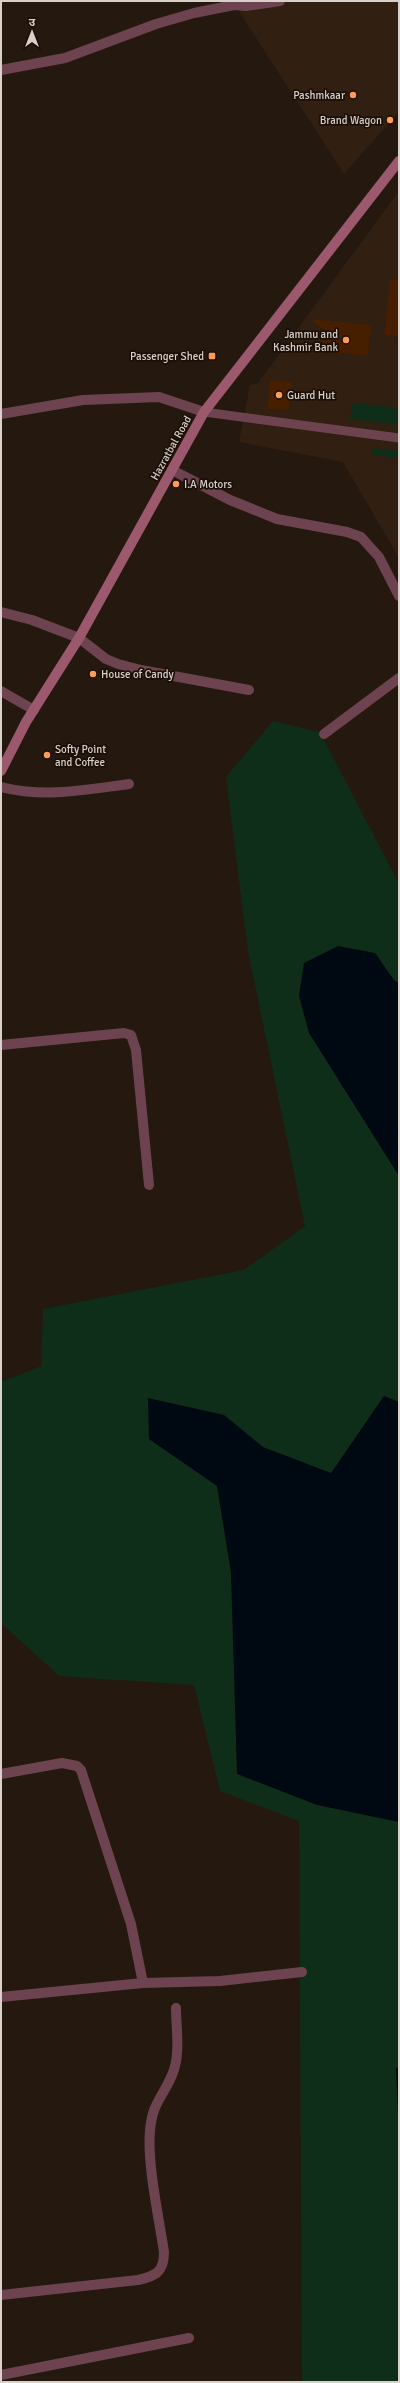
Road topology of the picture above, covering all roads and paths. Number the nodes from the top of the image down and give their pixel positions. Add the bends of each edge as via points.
1 (280, 1) edge
2 (245, 4) edge
3 (1, 70) edge
4 (399, 161) edge
5 (204, 412) junction
6 (1, 414) edge
7 (399, 438) edge
8 (172, 470) junction
9 (399, 596) edge
10 (1, 612) edge
11 (79, 638) junction
12 (399, 678) edge
13 (249, 690) dead end
14 (1, 691) edge
15 (34, 710) junction
16 (324, 734) dead end
17 (1, 771) edge
18 (129, 784) dead end
19 (1, 787) edge
20 (1, 1045) edge
21 (149, 1185) dead end
22 (1, 1774) edge
23 (302, 1972) dead end
24 (143, 1983) junction
25 (1, 1997) edge
26 (176, 2008) dead end
27 (1, 2295) edge
28 (189, 2338) dead end
29 (1, 2375) edge

1 - 2 street
2 - 3 street via 194,13 156,24 65,58
4 - 5 main road, Hazratbal Road
5 - 6 street via 159,397 83,400
5 - 7 lane
5 - 8 main road, Hazratbal Road
8 - 9 street via 230,500 277,519 361,537 379,557
8 - 11 main road, Hazratbal Road
10 - 11 street via 32,620
11 - 13 street via 106,659 118,664
11 - 15 main road, Hazratbal Road
12 - 16 street
14 - 15 street
15 - 17 main road, Hazratbal Road
18 - 19 street via 61,794 34,794
20 - 21 street via 124,1033 131,1035 136,1050
22 - 24 street via 62,1763 77,1766 80,1770 131,1924
23 - 24 street via 220,1981
24 - 25 street
26 - 27 street via 175,2064 156,2105 150,2131 150,2153 164,2252 161,2272 153,2277 138,2280
28 - 29 street

